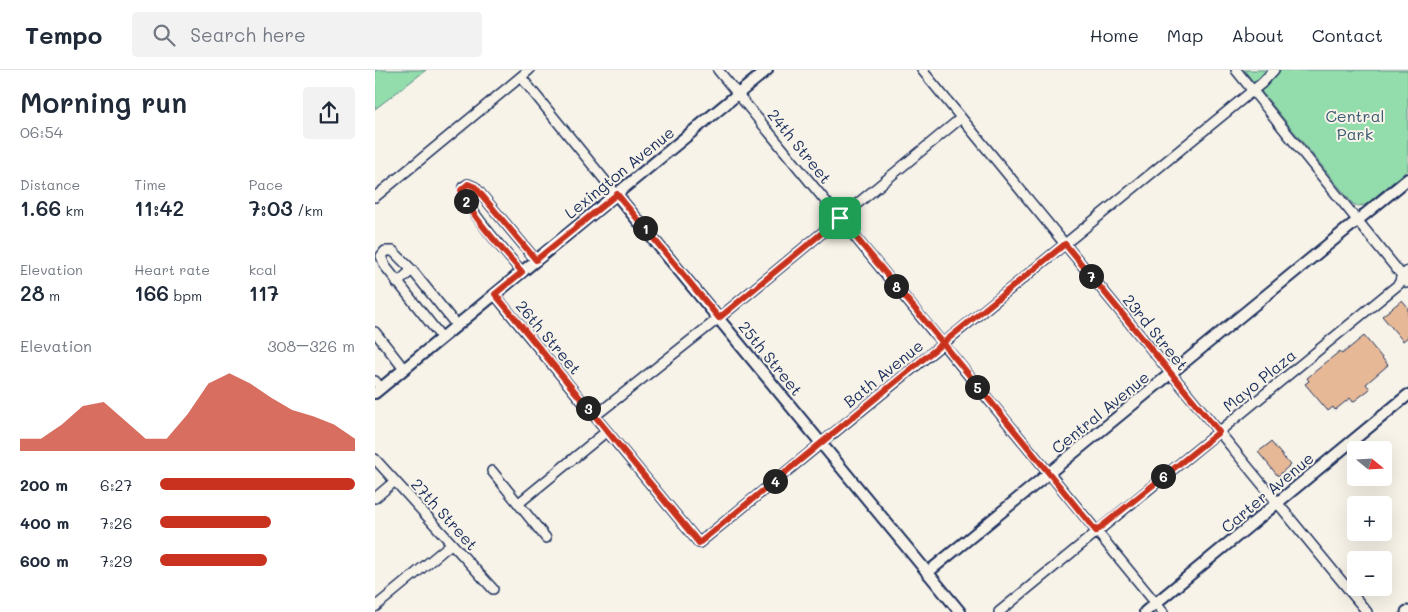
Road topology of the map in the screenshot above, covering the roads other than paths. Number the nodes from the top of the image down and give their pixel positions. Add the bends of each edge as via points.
1 (529, 70) edge
2 (718, 70) edge
3 (767, 70) edge
4 (922, 70) edge
5 (1236, 70) edge
6 (1274, 70) edge
7 (521, 77) junction
8 (1252, 90) junction
9 (738, 93) junction
10 (961, 118) junction
11 (1408, 179) edge
12 (617, 194) junction
13 (375, 196) edge
14 (491, 205) junction
15 (477, 217) junction
16 (840, 218) junction
17 (1358, 219) junction
18 (509, 227) junction
19 (495, 239) junction
20 (1065, 244) junction
21 (536, 260) junction
22 (412, 270) junction
23 (522, 272) junction
24 (1405, 279) edge
25 (397, 283) junction
26 (495, 294) junction
27 (719, 318) junction
28 (457, 326) junction
29 (375, 332) edge
30 (442, 338) junction
31 (943, 343) junction
32 (404, 369) junction
33 (1171, 373) junction
34 (377, 387) edge
35 (1408, 395) edge
36 (595, 416) junction
37 (607, 431) junction
38 (1219, 432) junction
39 (822, 443) junction
40 (620, 445) joint
41 (375, 459) edge
42 (492, 470) dead end
43 (1049, 473) junction
44 (395, 481) junction
45 (375, 498) edge
46 (519, 503) junction
47 (1277, 503) junction
48 (1096, 531) junction
49 (547, 538) dead end
50 (451, 544) junction
51 (927, 573) junction
52 (493, 590) dead end
53 (1155, 603) junction
54 (375, 607) edge
55 (959, 612) edge
56 (999, 612) edge
57 (1145, 612) edge
58 (1163, 612) edge
59 (1367, 612) edge

1 - 7 street
2 - 9 street, 24th Street
3 - 9 street, Lexington Avenue
4 - 10 street, 23rd Street
5 - 8 street
6 - 8 street, Bath Avenue
7 - 12 street, 25th Street
7 - 13 street
8 - 17 street
8 - 20 street, Bath Avenue
9 - 12 street, Lexington Avenue
9 - 16 street, 24th Street
10 - 16 street
10 - 20 street, 23rd Street
11 - 17 street, Central Avenue
12 - 21 street, Lexington Avenue
12 - 27 street, 25th Street
14 - 15 street
14 - 15 street via 475,187 468,184 463,187 463,196
14 - 18 street
15 - 19 street
16 - 27 street
16 - 31 street, 24th Street
17 - 24 street
17 - 33 street, Central Avenue
18 - 19 street
18 - 21 street
19 - 23 street
20 - 31 street, Bath Avenue
20 - 33 street, 23rd Street
21 - 23 street, Lexington Avenue
22 - 25 street
22 - 25 street via 393,251 385,251 381,259
22 - 28 street
23 - 26 street, Lexington Avenue
24 - 38 street, Mayo Plaza
25 - 30 street
26 - 28 street, Lexington Avenue
26 - 36 street, 26th Street
27 - 36 street
27 - 39 street, 25th Street
28 - 30 street, Lexington Avenue
29 - 32 street
30 - 32 street, Lexington Avenue
31 - 39 street, Bath Avenue
31 - 43 street, 24th Street
32 - 34 street, Lexington Avenue
33 - 38 street, 23rd Street
33 - 43 street, Central Avenue
35 - 47 street, Carter Avenue
36 - 37 street, 26th Street
37 - 40 street, 26th Street
37 - 46 street
38 - 47 street, 23rd Street
38 - 48 street, Mayo Plaza
39 - 40 street, Bath Avenue via 699,543
39 - 51 street, 25th Street
41 - 44 street, 27th Street
42 - 46 street
43 - 48 street, 24th Street
43 - 51 street, Central Avenue
44 - 45 street
44 - 50 street, 27th Street
46 - 49 street
47 - 53 street, Carter Avenue
47 - 59 street, 23rd Street
48 - 53 street, 24th Street
48 - 56 street, Mayo Plaza
50 - 52 street, 27th Street
50 - 54 street
51 - 55 street, 25th Street
53 - 57 street, Carter Avenue
53 - 58 street, 24th Street

